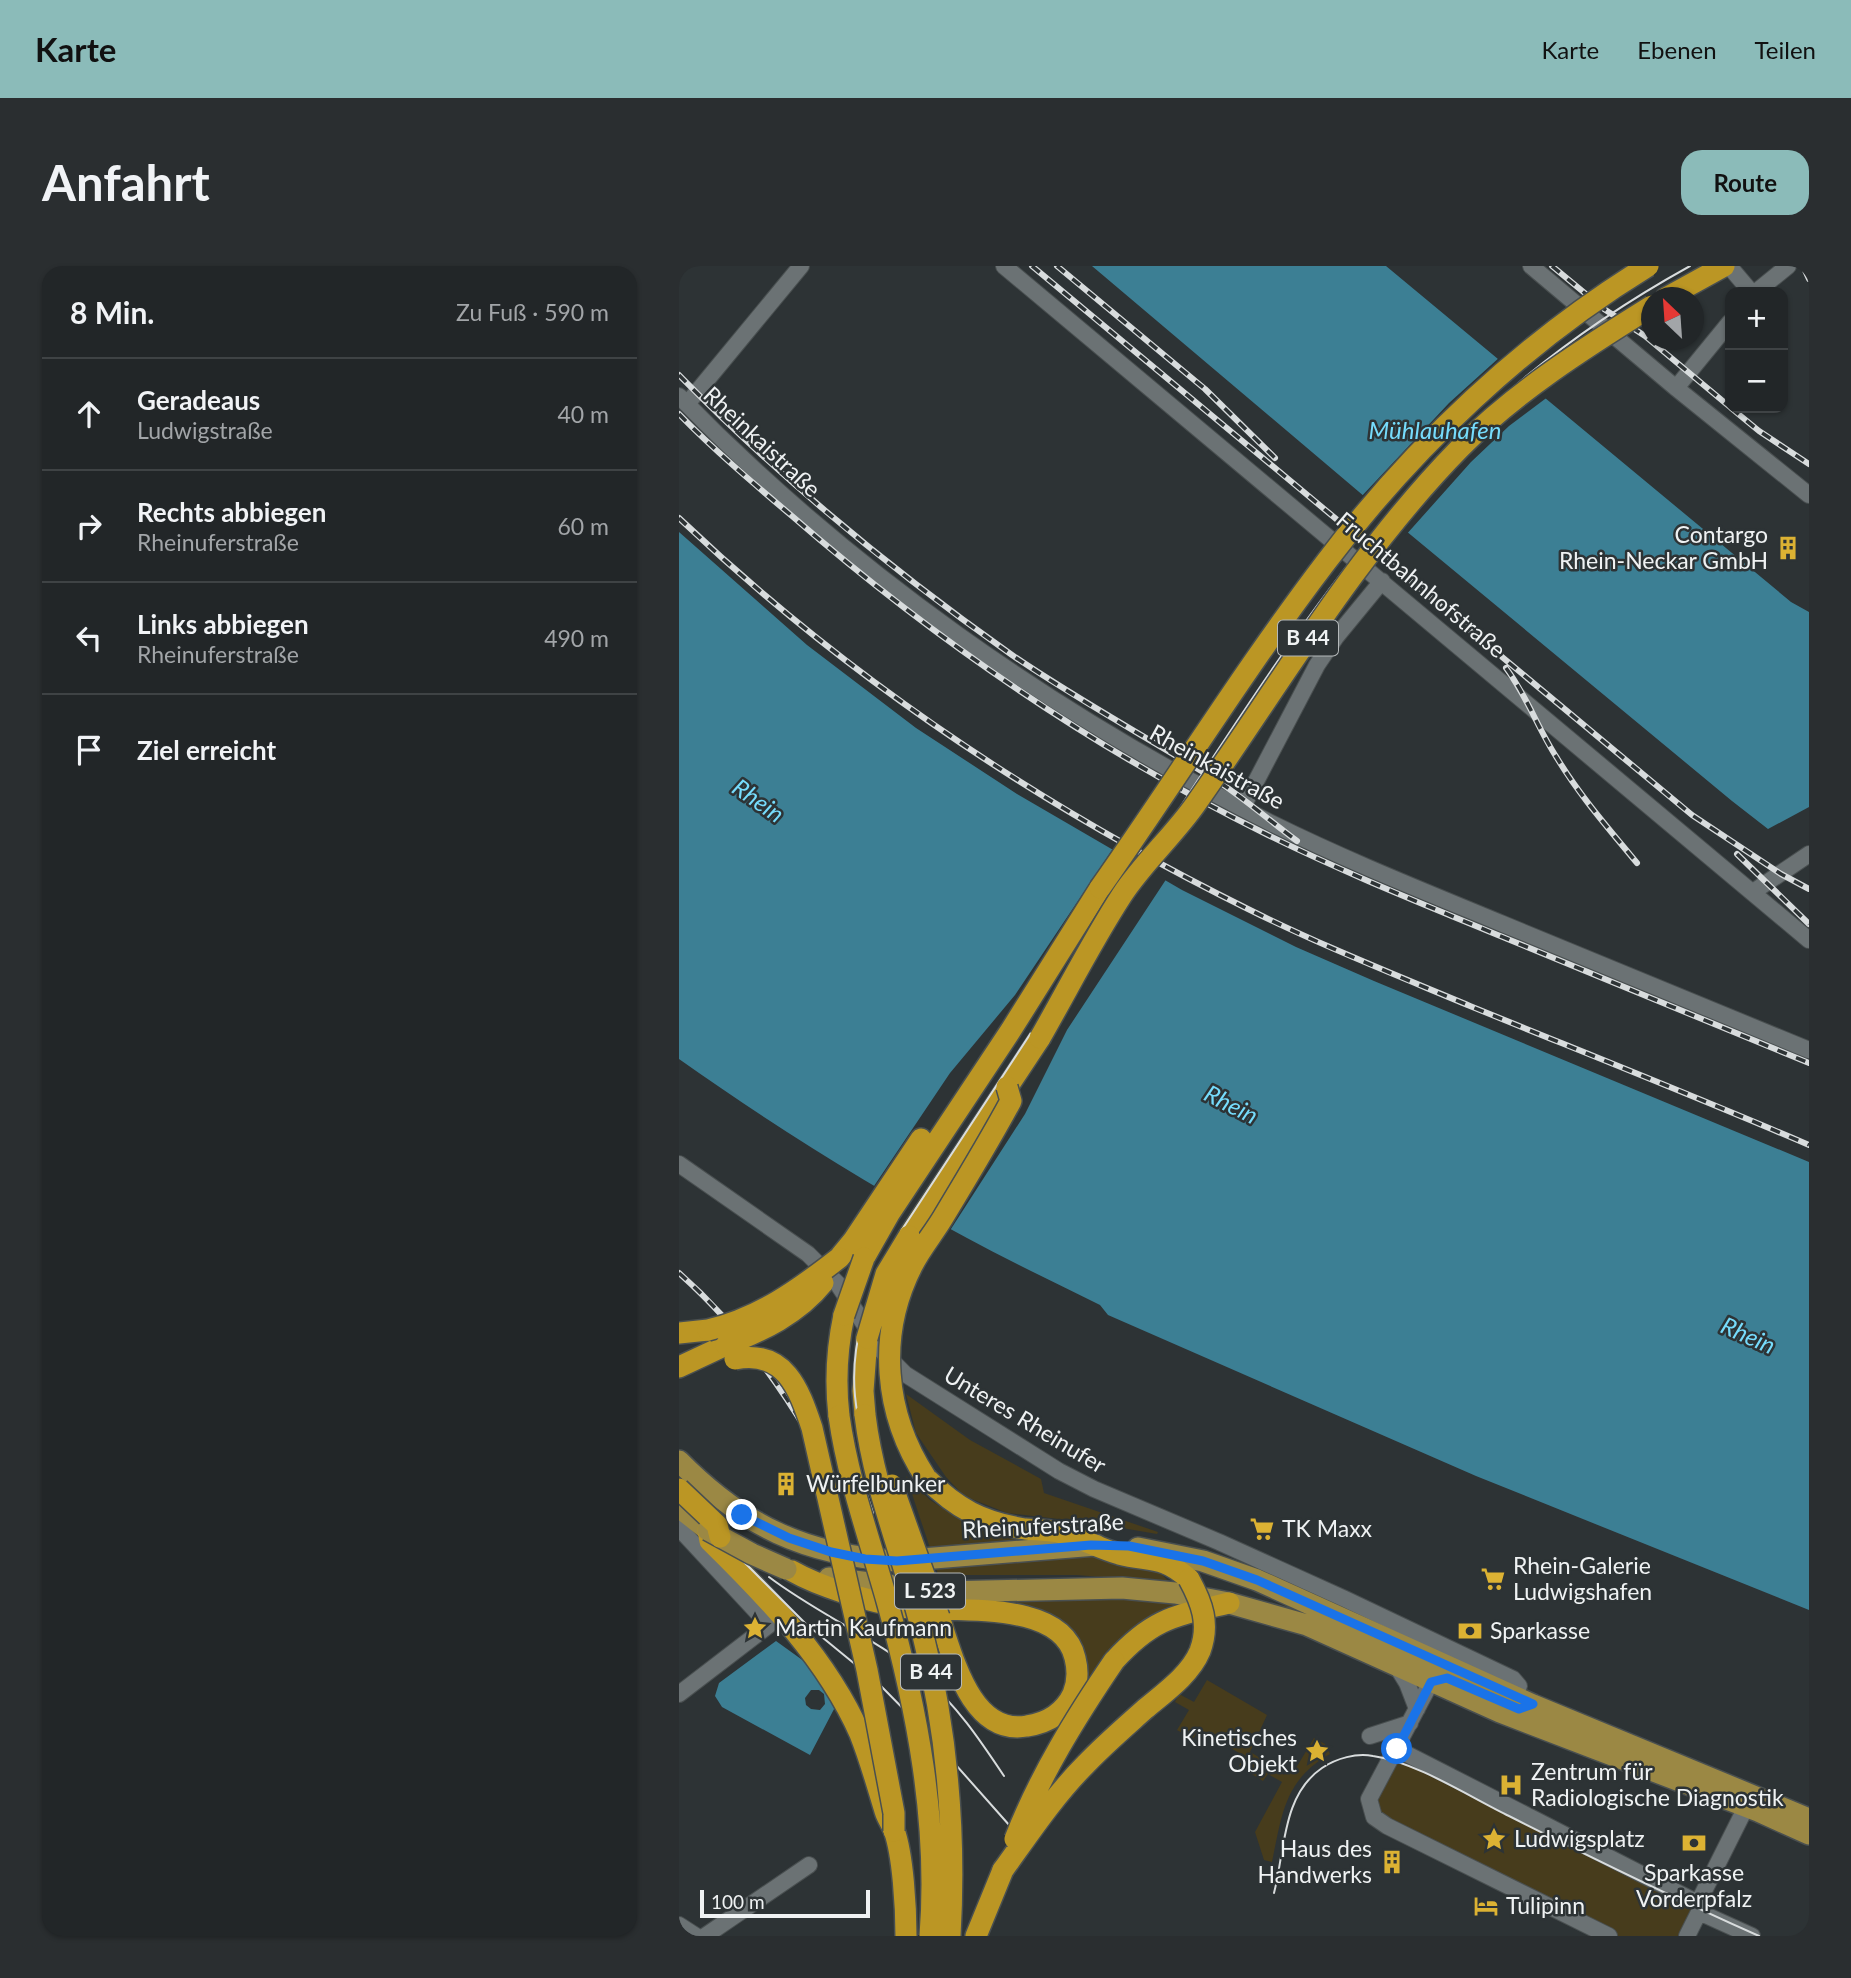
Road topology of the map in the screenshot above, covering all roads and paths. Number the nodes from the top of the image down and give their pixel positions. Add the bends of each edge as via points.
1 (801, 266) edge
2 (1004, 266) edge
3 (1531, 266) edge
4 (1648, 266) edge
5 (1724, 266) edge
6 (1729, 266) edge
7 (1784, 267) edge
8 (1686, 287) edge
9 (1748, 287) edge
10 (1759, 287) edge
11 (1641, 312) edge
12 (1725, 328) edge
13 (1675, 388) junction
14 (683, 400) edge
15 (1809, 495) edge
16 (1382, 581) junction
17 (1242, 808) junction
18 (1809, 854) edge
19 (1753, 892) junction
20 (1809, 940) edge
21 (1009, 1031) junction
22 (1809, 1051) edge
23 (1007, 1087) junction
24 (679, 1164) edge
25 (839, 1258) junction
26 (679, 1333) edge
27 (730, 1352) junction
28 (679, 1367) edge
29 (865, 1415) junction
30 (679, 1461) edge
31 (679, 1489) edge
32 (679, 1507) edge
33 (679, 1528) edge
34 (714, 1534) junction
35 (1091, 1545) junction
36 (789, 1570) junction
37 (1229, 1602) junction
38 (1396, 1665) junction
39 (1431, 1682) junction
40 (1519, 1686) dead end
41 (679, 1693) edge
42 (1533, 1704) junction
43 (1413, 1716) junction
44 (1370, 1736) dead end
45 (1397, 1749) junction
46 (1749, 1800) junction
47 (1809, 1819) edge
48 (894, 1831) junction
49 (1809, 1834) edge
50 (809, 1865) dead end
51 (1003, 1870) junction
52 (1698, 1907) junction
53 (679, 1925) edge
54 (696, 1936) edge
55 (705, 1936) edge
56 (906, 1936) edge
57 (930, 1936) edge
58 (950, 1936) edge
59 (976, 1936) edge
60 (1609, 1936) edge
61 (1687, 1936) edge
62 (1752, 1936) edge

1 - 14 street
2 - 16 street, Fruchtbahnhofstraße
3 - 13 street
4 - 21 highway, B 44, bridge via 1570,318 1503,373 1443,429 1357,524 1291,609 1071,931
5 - 8 highway
6 - 9 street
7 - 10 street
11 - 23 highway, B 44, bridge via 1524,393 1462,446 1418,494 1340,592 1194,807 1123,894
12 - 13 street
13 - 15 street
14 - 17 street, Rheinkaistraße via 814,521 954,631 1059,702
16 - 17 street via 1317,665
16 - 19 street, Fruchtbahnhofstraße
17 - 22 street, Rheinkaistraße via 1361,865
18 - 19 street
19 - 20 street, Fruchtbahnhofstraße
21 - 25 highway via 970,1068
21 - 57 highway, B 44, bridge via 870,1246 839,1335 842,1440 898,1643 923,1763 932,1852
23 - 29 highway, B 44, bridge via 886,1274 872,1315 864,1362
23 - 35 highway, bridge via 1011,1101 911,1268 894,1314 888,1373 893,1402 916,1462 944,1496 991,1522 1058,1532
24 - 40 street, Unteres Rheinufer via 808,1254 837,1283 882,1351 905,1374 1059,1471 1345,1599 1513,1679
25 - 26 highway, bridge via 787,1296 745,1319
25 - 27 highway, bridge via 821,1286 787,1316
27 - 28 highway
27 - 48 highway, B 44, bridge via 762,1358 782,1369 801,1395 813,1428 867,1670
29 - 36 highway, bridge via 881,1444 893,1492 925,1581 964,1685 977,1704 1003,1725 1017,1728 1058,1714 1075,1690 1074,1652 1054,1628 1032,1617 1015,1614 903,1607 814,1583
29 - 58 highway, B 44, bridge via 883,1507 934,1686 951,1821
30 - 35 main road, Rheinuferstraße / L 523 via 714,1494 757,1524 831,1552 865,1559 897,1561
31 - 34 highway, bridge via 717,1525
32 - 34 main road, Rheinuferstraße / L 523
33 - 41 street via 769,1625
34 - 36 main road, Rheinuferstraße / L 523, bridge
34 - 48 highway via 710,1541 812,1652 841,1697
35 - 42 main road, Rheinuferstraße / L 523 via 1129,1546 1203,1561 1257,1580
35 - 51 highway, bridge via 1169,1563 1189,1579 1205,1616 1205,1635 1187,1670 1070,1781
36 - 37 main road, Rheinuferstraße / L 523 via 944,1592 1122,1588
37 - 38 main road, Rheinuferstraße / L 523 via 1307,1625
37 - 51 highway, bridge via 1160,1622 1114,1661 1051,1760
38 - 39 main road, Rheinuferstraße / L 523
38 - 43 street via 1407,1683
39 - 42 street, Rheinuferstraße via 1447,1678 1519,1709
39 - 43 street
39 - 46 main road, Rheinuferstraße / L 523 via 1500,1712
42 - 46 main road, Rheinuferstraße / L 523
43 - 44 street
43 - 45 street
45 - 52 street
45 - 60 street via 1369,1799 1378,1821
46 - 47 main road, L 523
46 - 49 main road, L 523
46 - 52 street
48 - 56 highway
50 - 55 street
51 - 59 highway
52 - 61 street
52 - 62 street
53 - 54 street

